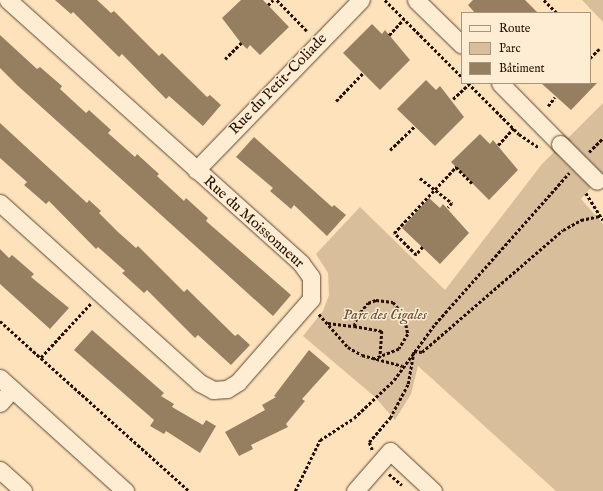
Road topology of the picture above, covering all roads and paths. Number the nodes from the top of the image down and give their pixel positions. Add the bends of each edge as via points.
1 (8, 0) edge
2 (273, 0) edge
3 (277, 0) edge
4 (361, 0) edge
5 (385, 0) edge
6 (416, 0) edge
7 (544, 0) edge
8 (268, 5) dead end
9 (556, 12) edge
10 (404, 19) junction
11 (307, 31) dead end
12 (389, 35) dead end
13 (241, 43) dead end
14 (461, 44) edge
15 (599, 49) dead end
16 (591, 57) edge
17 (225, 59) dead end
18 (363, 73) dead end
19 (461, 76) edge
20 (469, 84) edge
21 (501, 84) edge
22 (555, 97) dead end
23 (453, 99) dead end
24 (336, 101) dead end
25 (548, 106) dead end
26 (414, 126) dead end
27 (514, 128) junction
28 (603, 138) edge
29 (498, 144) dead end
30 (553, 148) junction
31 (390, 150) dead end
32 (587, 154) dead end
33 (196, 170) junction
34 (572, 170) dead end
35 (420, 178) dead end
36 (472, 182) dead end
37 (595, 186) edge
38 (436, 188) junction
39 (0, 203) edge
40 (448, 208) dead end
41 (600, 216) junction
42 (603, 220) edge
43 (423, 247) dead end
44 (90, 305) dead end
45 (319, 314) dead end
46 (0, 321) edge
47 (348, 321) dead end
48 (328, 323) junction
49 (347, 325) junction
50 (354, 326) junction
51 (414, 351) junction
52 (380, 357) junction
53 (41, 358) junction
54 (374, 359) junction
55 (403, 366) junction
56 (6, 383) edge
57 (0, 403) edge
58 (378, 460) junction
59 (0, 470) edge
60 (23, 491) edge
61 (125, 491) edge
62 (189, 491) edge
63 (295, 491) edge
64 (355, 491) edge
65 (408, 491) edge
66 (433, 491) edge

1 - 33 street, Rue du Moissonneur
2 - 8 path
3 - 11 path
4 - 33 street, Rue du Petit-Coliade via 265,95
5 - 10 path
6 - 14 street
7 - 9 path
10 - 12 path
10 - 19 path
13 - 17 path
15 - 16 path
18 - 24 path
20 - 23 path
20 - 27 path
21 - 30 street
22 - 25 path
26 - 31 path
27 - 29 path
27 - 30 path
28 - 32 path
30 - 37 street, bridge
33 - 39 street, Rue du Moissonneur via 301,263 312,285 311,299 305,308 238,382 220,391 200,383
34 - 51 path
35 - 38 path
36 - 38 path via 456,167
37 - 41 path
38 - 40 path via 452,203
38 - 43 path via 394,233 416,255
41 - 42 path
41 - 51 path via 581,220 563,230 422,352
44 - 53 path
45 - 48 path
46 - 53 path
47 - 49 path
48 - 49 path
48 - 54 path via 348,348
49 - 50 path
50 - 52 path via 382,331
50 - 52 path via 362,308 376,300 393,302 399,308 407,325 404,343
51 - 55 path
51 - 58 path via 408,384 400,401 369,442
52 - 54 path
53 - 62 path
54 - 55 path
55 - 63 path via 376,400 320,440
56 - 57 street
56 - 61 street
58 - 64 street
58 - 65 path
58 - 66 street via 390,452
59 - 60 street

